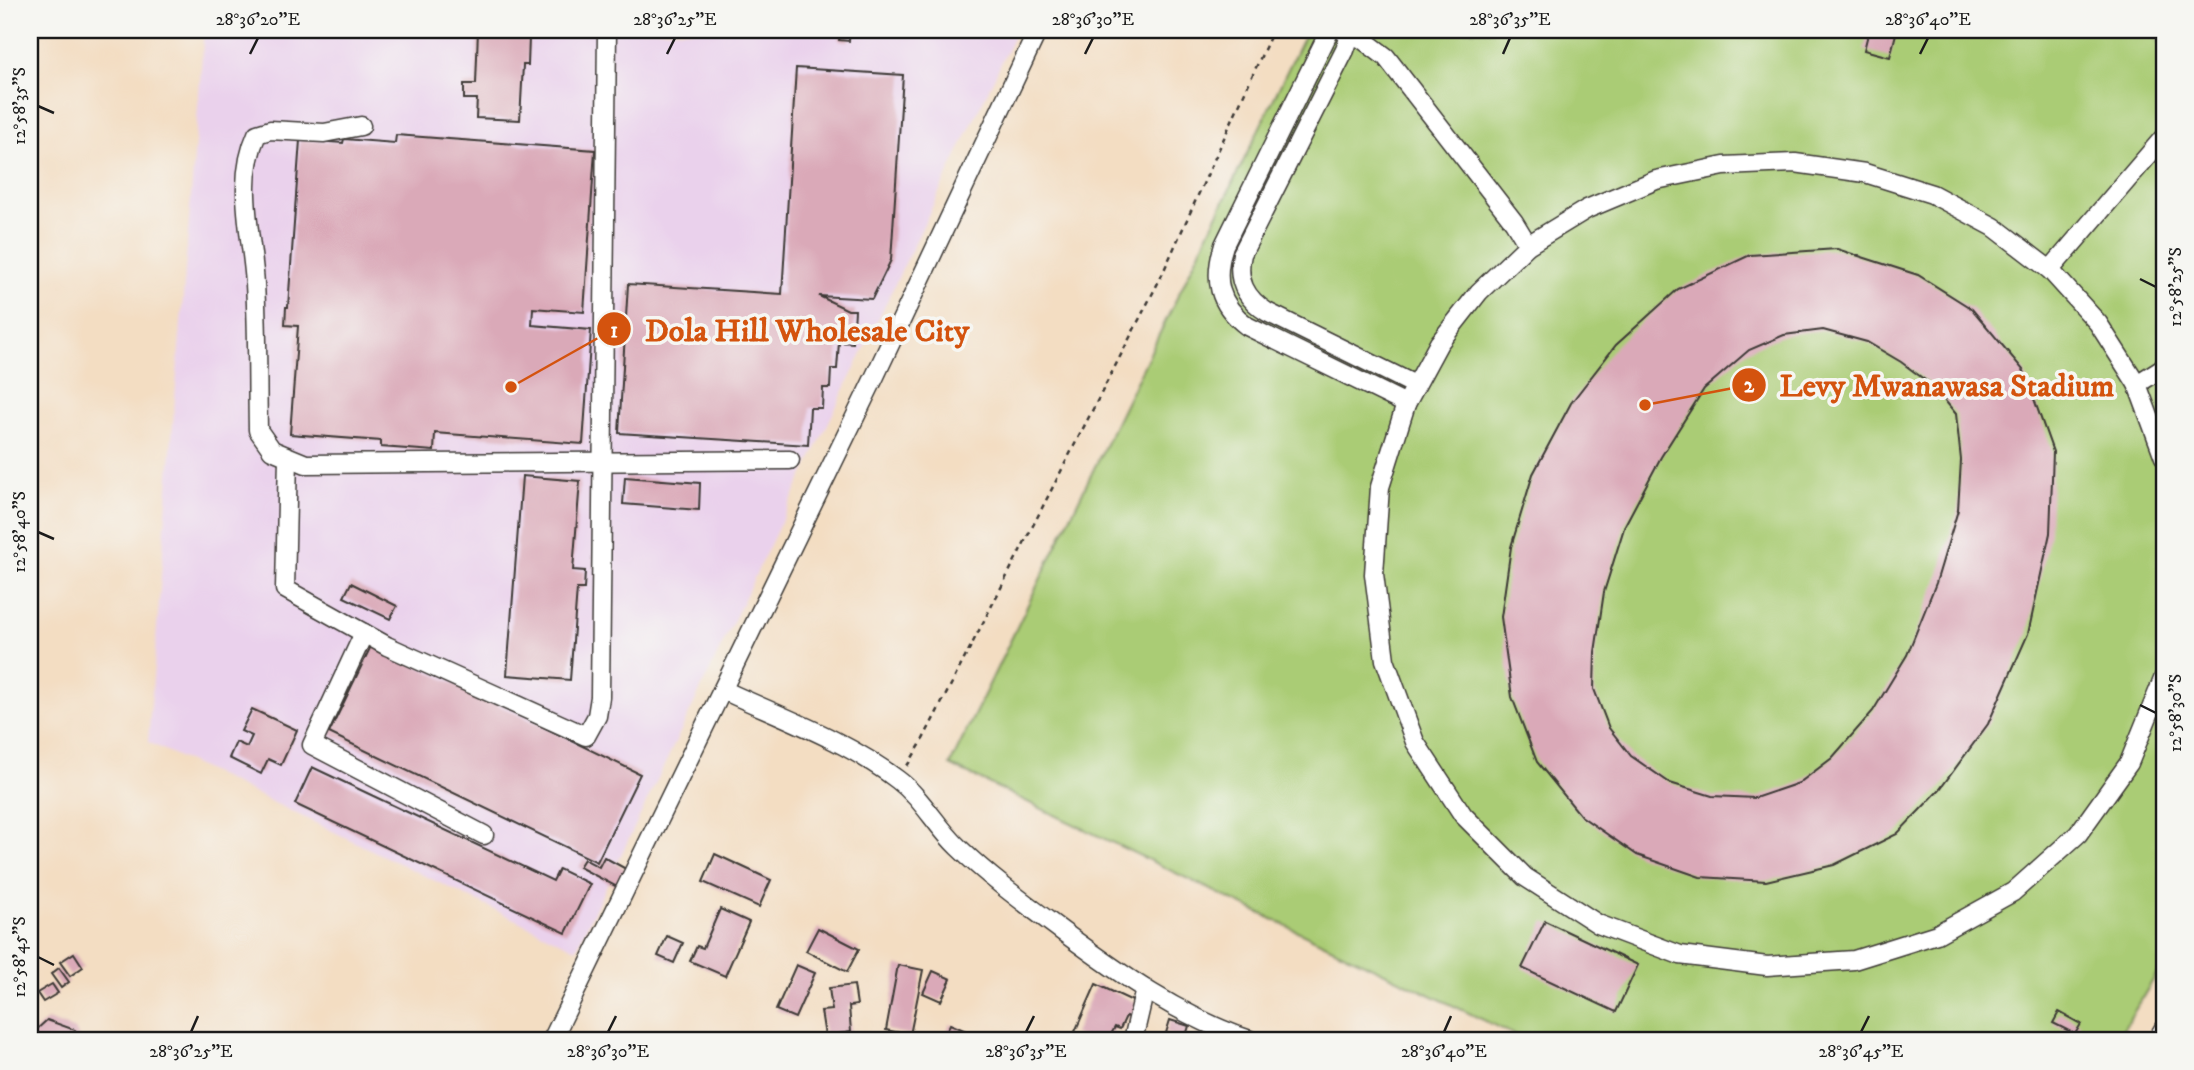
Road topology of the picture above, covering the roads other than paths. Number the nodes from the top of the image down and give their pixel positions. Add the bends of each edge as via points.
1 (607, 30) edge
2 (1038, 30) edge
3 (1330, 30) edge
4 (1348, 31) edge
5 (360, 126) dead end
6 (2164, 136) edge
7 (1528, 245) junction
8 (2050, 270) junction
9 (2164, 367) edge
10 (2137, 384) junction
11 (1415, 385) junction
12 (1406, 404) junction
13 (288, 457) junction
14 (2164, 457) edge
15 (790, 460) dead end
16 (603, 463) junction
17 (364, 633) junction
18 (2164, 677) edge
19 (723, 690) junction
20 (484, 835) dead end
21 (1145, 989) junction
22 (2164, 1028) edge
23 (552, 1040) edge
24 (1133, 1040) edge
25 (1250, 1040) edge
26 (2157, 1040) edge

1 - 16 street
2 - 19 street
3 - 12 street via 1224,245 1220,290 1234,316 1247,326
4 - 7 street via 1386,57
4 - 11 street via 1242,254 1241,280 1254,304 1267,312
5 - 13 street via 324,133 270,130 257,134 251,149 245,186 255,283 258,430 272,450
6 - 8 street
7 - 8 street via 1587,209 1656,180 1724,166 1795,163 1865,173 1932,194 1994,227
7 - 11 street via 1479,292 1439,343
8 - 10 street via 2098,323
9 - 10 street
10 - 14 street
11 - 12 street
12 - 18 street via 1380,487 1374,574 1385,660 1415,742 1463,816 1525,877 1598,924 1680,955 1767,967 1854,960 1937,934 2013,892 2078,834 2129,763
13 - 16 street via 306,464
13 - 17 street via 285,589
15 - 16 street
16 - 17 street via 600,697 597,716 586,736
17 - 20 street via 312,745
19 - 21 street via 857,753 898,780 958,847 1020,899
19 - 23 street
21 - 24 street
21 - 25 street
22 - 26 street

